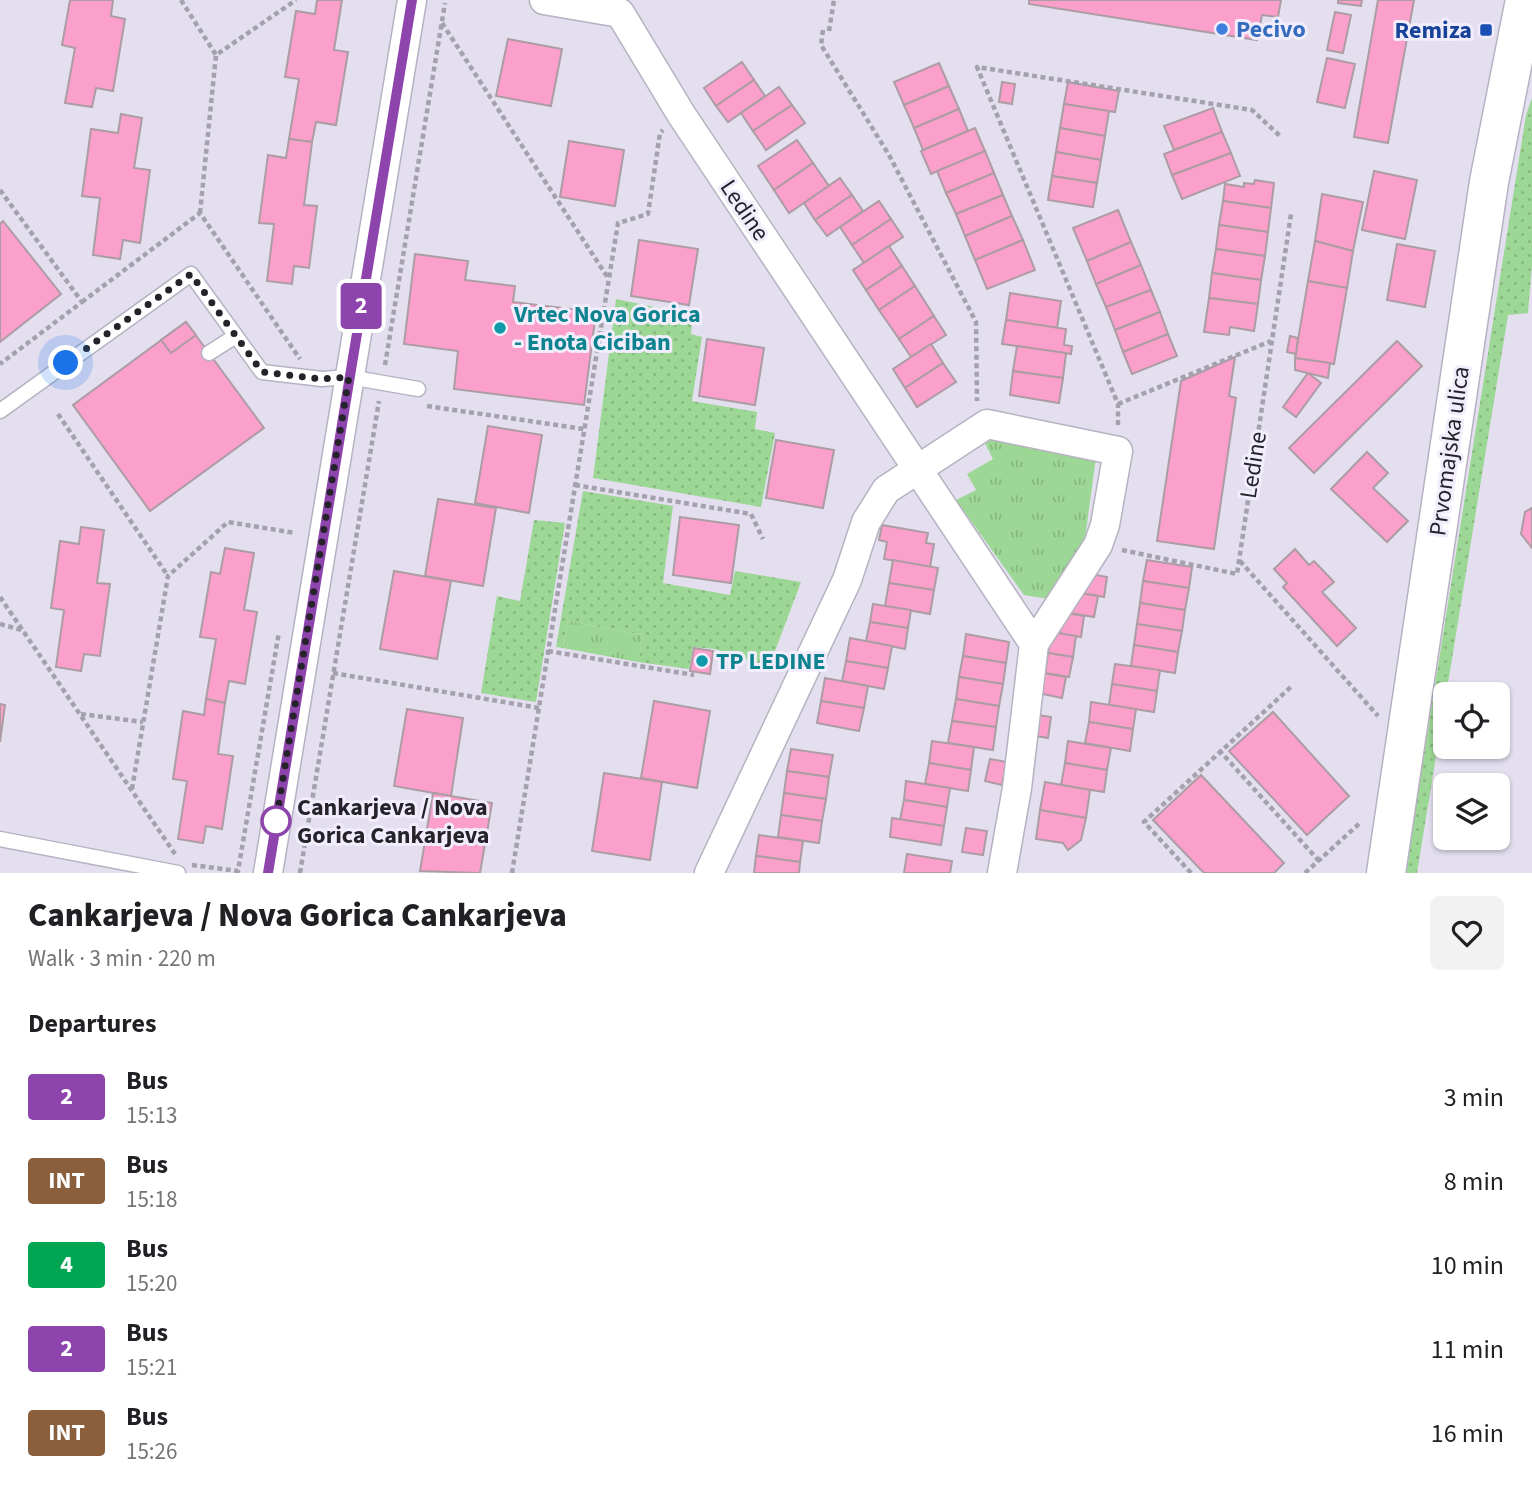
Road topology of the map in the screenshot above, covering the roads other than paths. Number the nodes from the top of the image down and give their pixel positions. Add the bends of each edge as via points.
1 (412, 0) edge
2 (544, 0) edge
3 (1526, 14) edge
4 (234, 337) junction
5 (209, 353) dead end
6 (349, 377) junction
7 (417, 397) road end
8 (0, 411) edge
9 (918, 470) junction
10 (1034, 644) junction
11 (0, 839) edge
12 (178, 873) edge
13 (268, 873) edge
14 (709, 873) edge
15 (1002, 873) edge
16 (1386, 873) edge

1 - 6 street
2 - 9 street, Ledine via 620,13 681,114
3 - 16 street, Prvomajska ulica via 1489,182
4 - 5 lane
4 - 6 lane via 262,372 322,379
4 - 8 lane via 191,274
6 - 7 lane via 382,383
6 - 13 street
9 - 10 street, Ledine
9 - 10 street via 987,424 1118,451 1098,545
9 - 14 street via 886,490 866,522 847,580
10 - 15 street
11 - 12 lane

